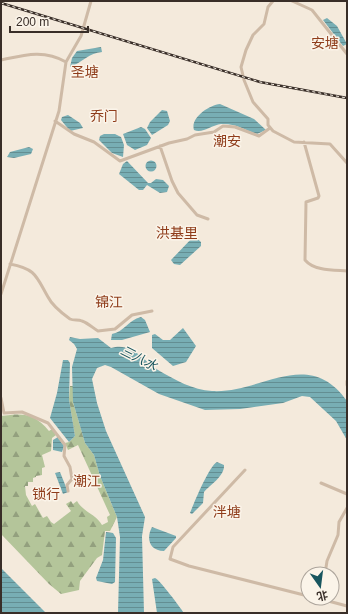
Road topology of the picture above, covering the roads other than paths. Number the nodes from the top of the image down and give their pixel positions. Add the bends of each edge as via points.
1 (91, 1) edge
2 (273, 1) edge
3 (292, 1) edge
4 (347, 54) edge
5 (1, 60) edge
6 (66, 62) junction
7 (55, 121) junction
8 (270, 128) junction
9 (304, 142) junction
10 (160, 146) junction
11 (347, 163) edge
12 (208, 219) dead end
13 (10, 264) junction
14 (347, 271) edge
15 (1, 294) edge
16 (152, 311) dead end
17 (347, 381) edge
18 (347, 385) edge
19 (1, 398) edge
20 (245, 470) dead end
21 (320, 483) dead end
22 (68, 491) dead end
23 (347, 494) edge
24 (347, 508) edge
25 (326, 566) edge
26 (300, 594) edge

1 - 6 street via 81,36
2 - 8 street via 267,10 264,24 251,38 241,67 252,100 268,119
3 - 4 street via 312,10
5 - 6 street via 37,53
6 - 7 street via 62,95
7 - 10 street via 74,134 94,142 120,162
7 - 13 street
8 - 9 street via 294,142
8 - 10 street via 259,136 235,127 224,126 214,132
9 - 11 street via 330,144
9 - 14 street via 319,196 306,202 305,260 317,268
10 - 12 street via 178,193 197,215
13 - 15 street
13 - 16 street via 33,272 54,304 71,319 83,321 98,331 114,329 132,315
17 - 18 street
19 - 22 street via 4,413 22,412 44,421 61,438 65,447 64,457 70,467 72,479 67,485
20 - 26 street via 173,547 171,560
21 - 23 street
24 - 25 street via 339,522 338,535

